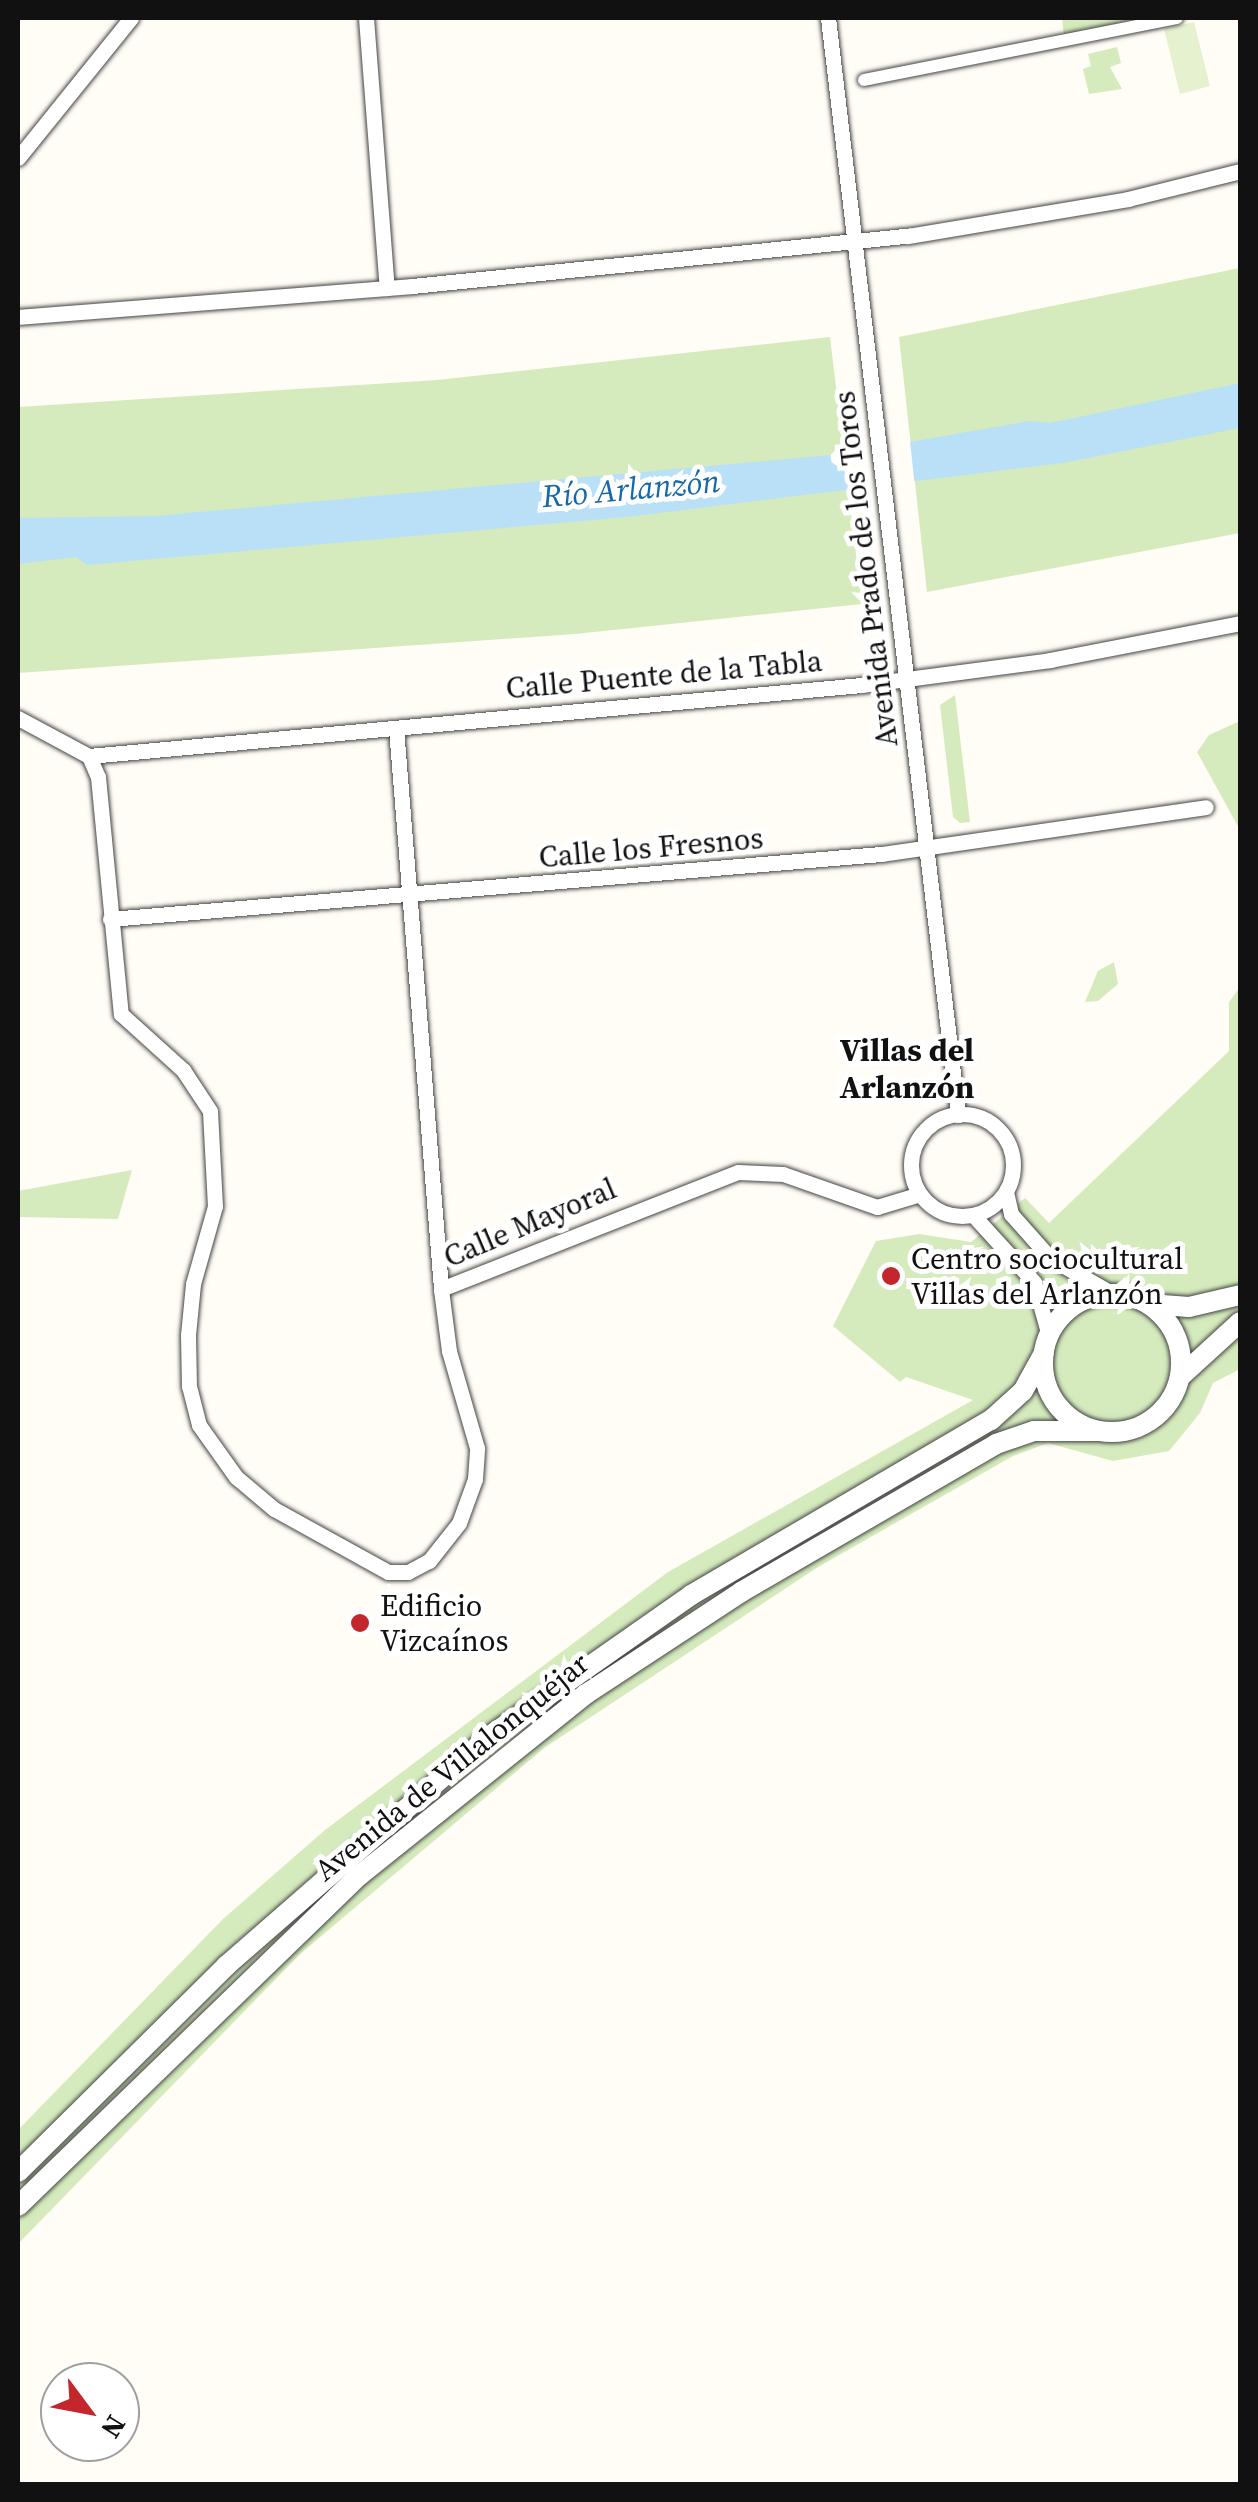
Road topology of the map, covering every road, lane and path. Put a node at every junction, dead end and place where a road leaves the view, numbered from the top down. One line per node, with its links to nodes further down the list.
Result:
1 (131, 18): 6 (street)
2 (366, 18): 9 (street)
3 (828, 18): 8 (street, Avenida Prado de los Toros)
4 (1176, 18): 5 (street)
5 (864, 80)
6 (18, 158)
7 (1240, 171): 8 (street)
8 (855, 242): 9 (street); 12 (street, Avenida Prado de los Toros)
9 (387, 288): 10 (street)
10 (18, 316)
11 (1240, 623): 12 (street, Calle Puente de la Tabla)
12 (907, 679): 14 (street, Calle Puente de la Tabla); 17 (street, Avenida Prado de los Toros)
13 (18, 718): 15 (street)
14 (396, 728): 15 (street, Calle Puente de la Tabla); 18 (street)
15 (89, 756): 19 (street, Calle Mayoral)
16 (1192, 789): 17 (street, Calle los Fresnos)
17 (927, 849): 18 (street, Calle los Fresnos); 20 (street, Avenida Prado de los Toros)
18 (410, 898): 19 (street, Calle los Fresnos); 24 (street)
19 (110, 919): 24 (street, Calle Mayoral)
20 (958, 1115): 21 (street); 22 (street)
21 (1006, 1192): 23 (street); 25 (street)
22 (920, 1194): 23 (street); 24 (street, Calle Mayoral)
23 (973, 1215): 29 (street)
24 (441, 1290)
25 (1113, 1294): 27 (street); 29 (street)
26 (1240, 1295): 27 (street)
27 (1149, 1304): 30 (street)
28 (1240, 1322): 30 (street)
29 (1046, 1344): 31 (street); 32 (street, Avenida de Villalonquéjar)
30 (1180, 1377): 31 (street)
31 (1098, 1431): 33 (street, Avenida de Villalonquéjar)
32 (18, 2172)
33 (18, 2206)

